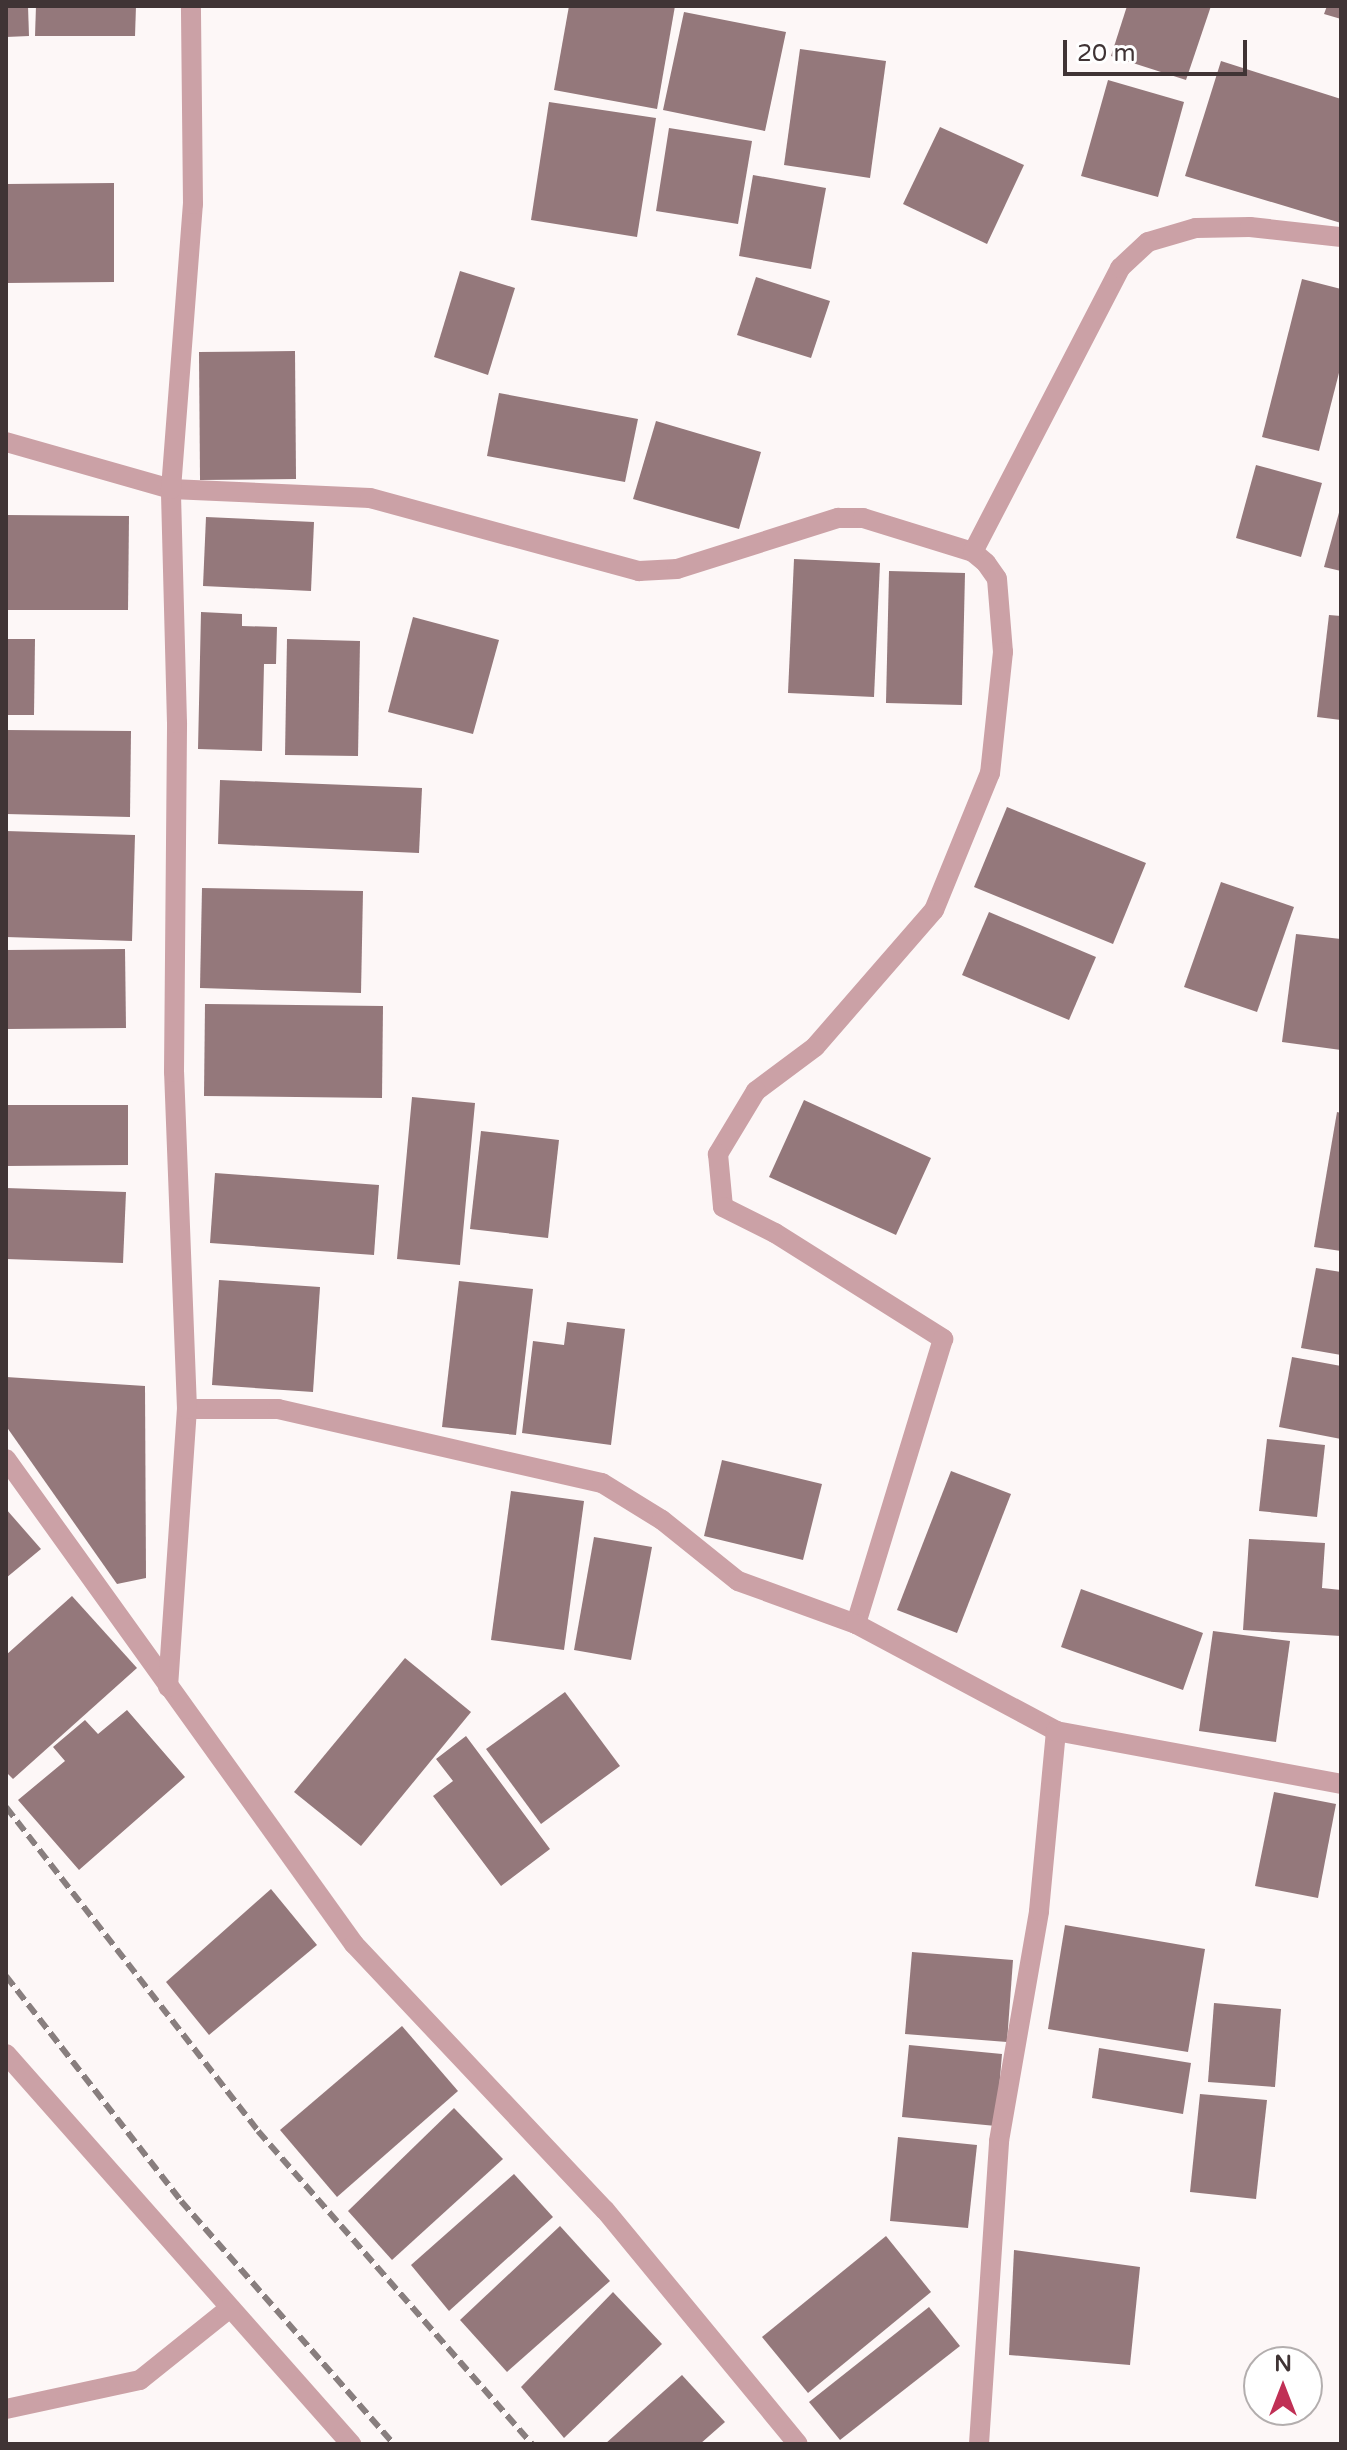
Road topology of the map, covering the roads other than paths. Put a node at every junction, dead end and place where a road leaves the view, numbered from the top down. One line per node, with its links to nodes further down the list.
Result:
1 (191, 6): 4 (street)
2 (1341, 237): 5 (street)
3 (6, 442): 4 (street)
4 (171, 489): 5 (street); 6 (street)
5 (973, 552): 8 (street)
6 (187, 1409): 8 (street); 9 (street)
7 (6, 1459): 9 (street)
8 (856, 1624): 10 (street)
9 (168, 1687): 16 (street)
10 (1056, 1731): 11 (street); 17 (street)
11 (1341, 1784)
12 (6, 2054): 13 (street)
13 (230, 2308): 14 (street); 15 (street)
14 (6, 2409)
15 (351, 2444)
16 (798, 2444)
17 (979, 2444)

